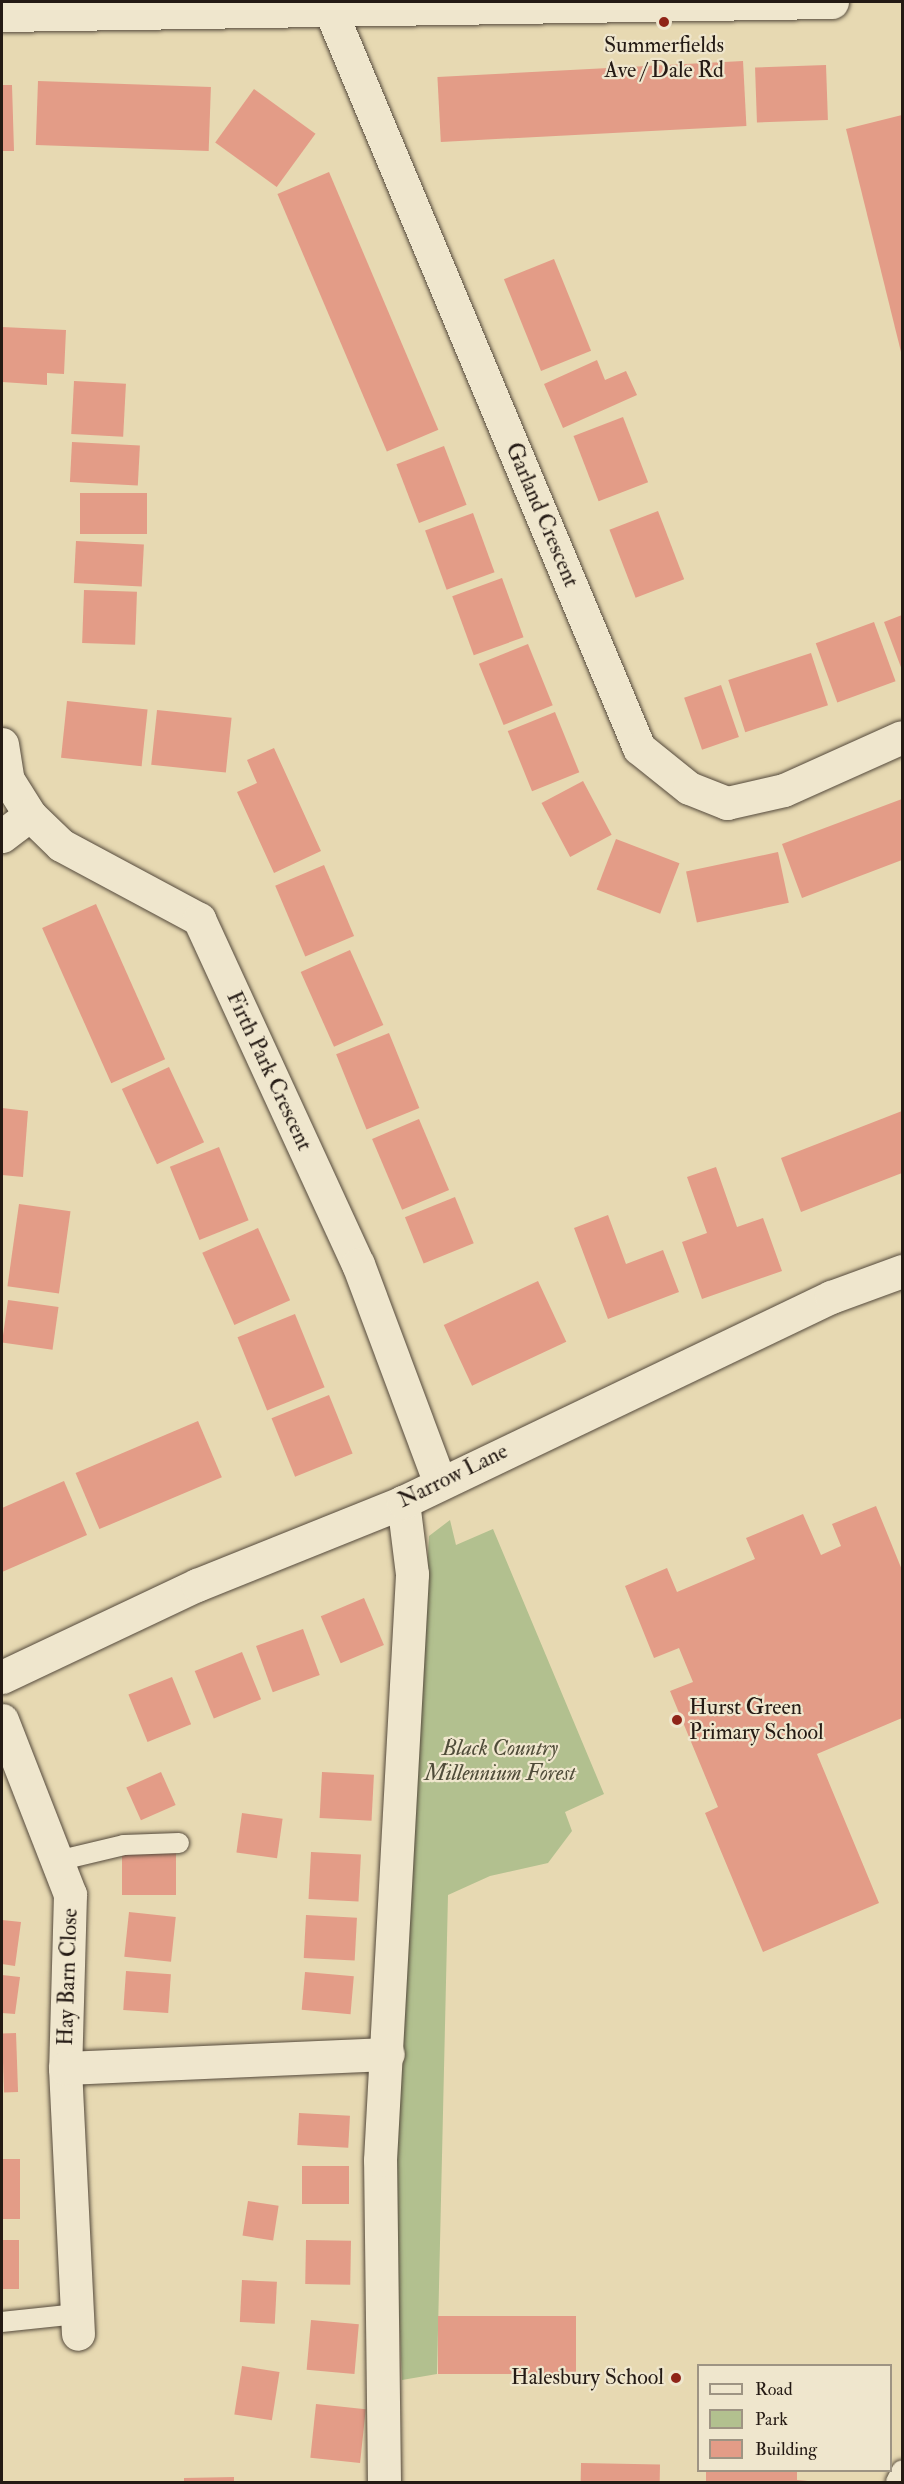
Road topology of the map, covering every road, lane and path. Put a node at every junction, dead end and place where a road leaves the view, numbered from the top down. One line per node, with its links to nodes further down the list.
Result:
1 (832, 2): 2 (street)
2 (331, 12): 3 (street); 4 (street, Garland Crescent)
3 (2, 15)
4 (903, 737)
5 (2, 744): 6 (street, Firth Park Crescent)
6 (30, 815): 7 (street); 9 (street, Firth Park Crescent)
7 (2, 836)
8 (903, 1271): 9 (street, Narrow Lane)
9 (440, 1483): 10 (street, Narrow Lane)
10 (402, 1502): 11 (street, Narrow Lane); 15 (street)
11 (2, 1677)
12 (2, 1720): 14 (street, Hay Barn Close)
13 (179, 1843): 14 (lane)
14 (57, 1861): 16 (street, Hay Barn Close)
15 (388, 2054): 16 (street, Hay Barn Close); 20 (street)
16 (65, 2068): 18 (street, Hay Barn Close)
17 (2, 2322): 18 (lane)
18 (78, 2324)
19 (903, 2470): 21 (lane)
20 (384, 2482)
21 (896, 2482)

